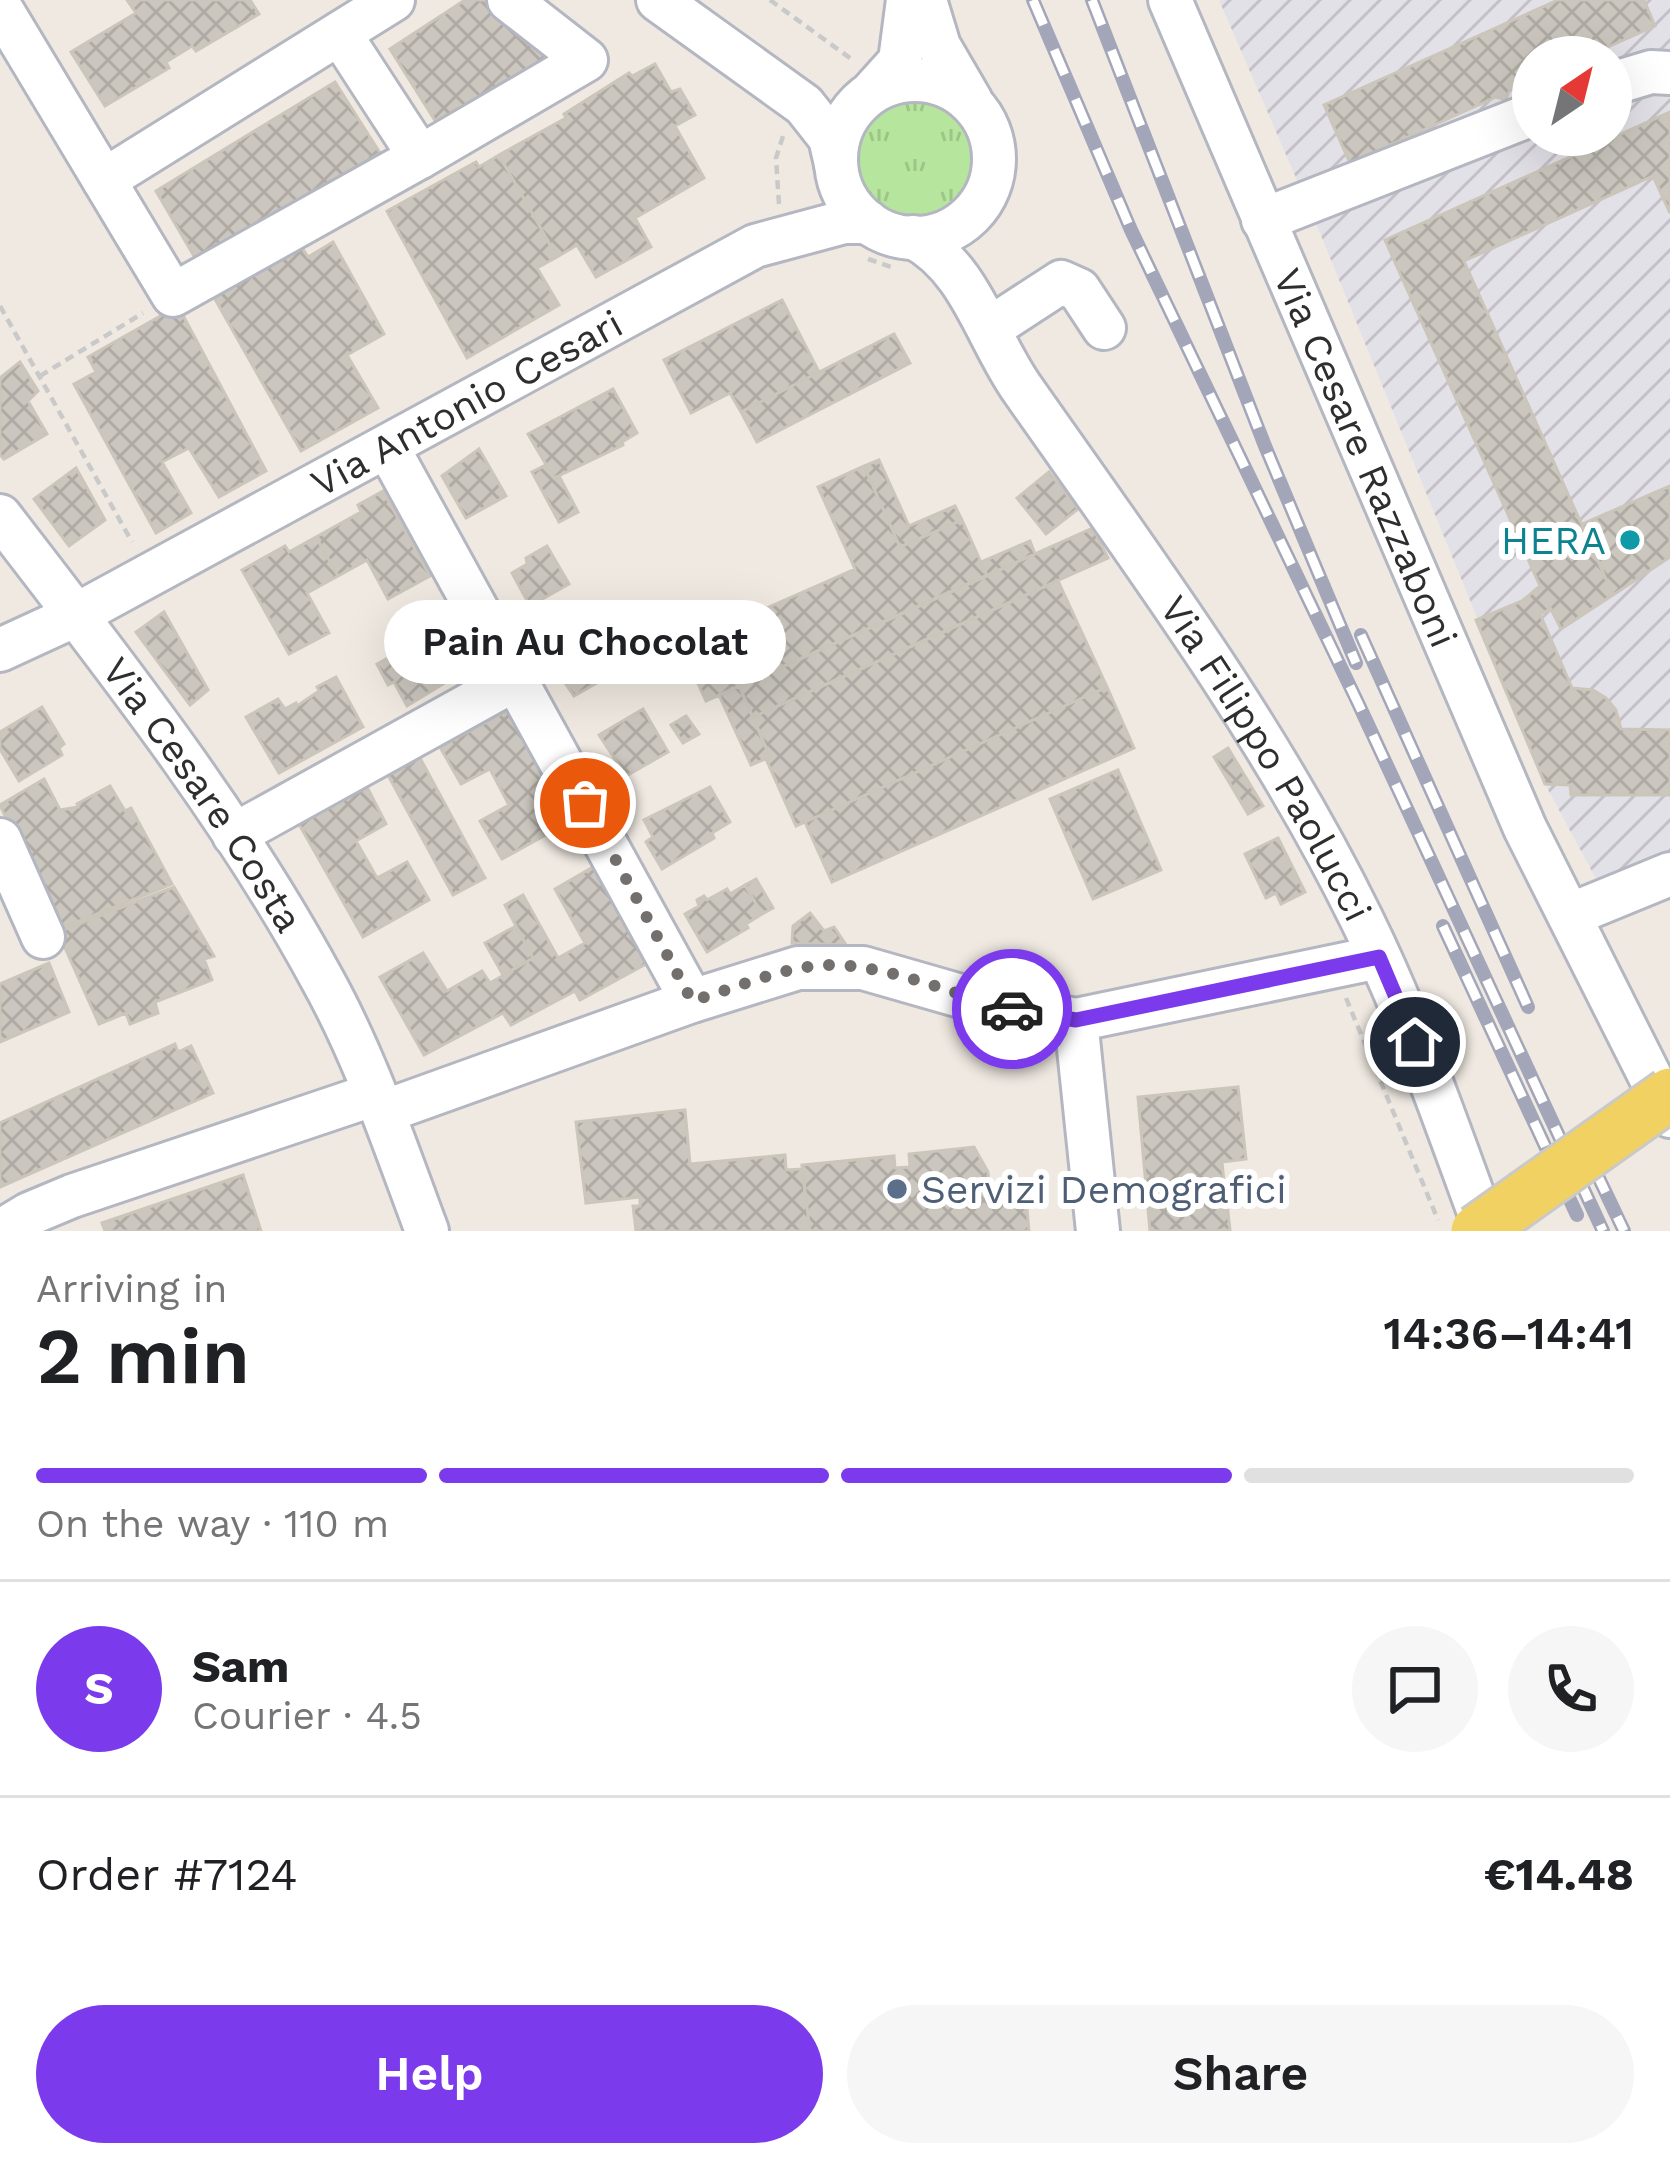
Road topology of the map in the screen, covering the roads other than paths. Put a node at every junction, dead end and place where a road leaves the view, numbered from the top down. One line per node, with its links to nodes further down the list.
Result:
1 (393, 0): 8 (street)
2 (509, 0): 12 (street)
3 (908, 0): 9 (street)
4 (926, 0): 10 (street)
5 (1170, 0): 16 (street, Via Cesare Razzaboni)
6 (0, 7): 14 (street)
7 (669, 8): 9 (street); 13 (street)
8 (340, 34): 12 (street); 14 (street)
9 (863, 86): 10 (street); 13 (street)
10 (979, 112): 15 (street)
11 (1512, 122): 16 (street)
12 (420, 157): 14 (street)
13 (836, 165): 17 (street)
14 (104, 180)
15 (986, 194): 18 (street); 19 (street, Via Filippo Paolucci)
16 (1263, 220): 30 (street, Via Cesare Razzaboni)
17 (864, 239): 18 (street); 22 (street, Via Antonio Cesari)
18 (904, 253): 21 (street, Via Filippo Paolucci)
19 (998, 323): 20 (street); 21 (street, Via Filippo Paolucci)
20 (1104, 328)
21 (1018, 383): 32 (street, Via Filippo Paolucci)
22 (388, 448): 24 (street, Via Antonio Cesari); 26 (street)
23 (0, 516): 24 (street, Via Cesare Costa)
24 (76, 615): 25 (street, Via Antonio Cesari); 27 (street, Via Cesare Costa)
25 (0, 650)
26 (516, 679): 27 (street); 33 (street)
27 (234, 835): 36 (street, Via Cesare Costa)
28 (0, 840): 31 (street)
29 (1670, 874): 30 (street)
30 (1570, 915): 37 (street, Via Cesare Razzaboni)
31 (43, 937)
32 (1379, 957): 34 (street); 43 (street, Via Filippo Paolucci)
33 (692, 1001): 34 (street); 36 (street)
34 (1076, 1020): 41 (street)
35 (1670, 1094): 42 (main road, bridge)
36 (379, 1103): 39 (street); 40 (street, Via Cesare Costa)
37 (1670, 1116)
38 (1670, 1129): 44 (main road)
39 (1, 1231)
40 (427, 1231)
41 (1098, 1231)
42 (1477, 1231)
43 (1486, 1231)
44 (1527, 1231)

